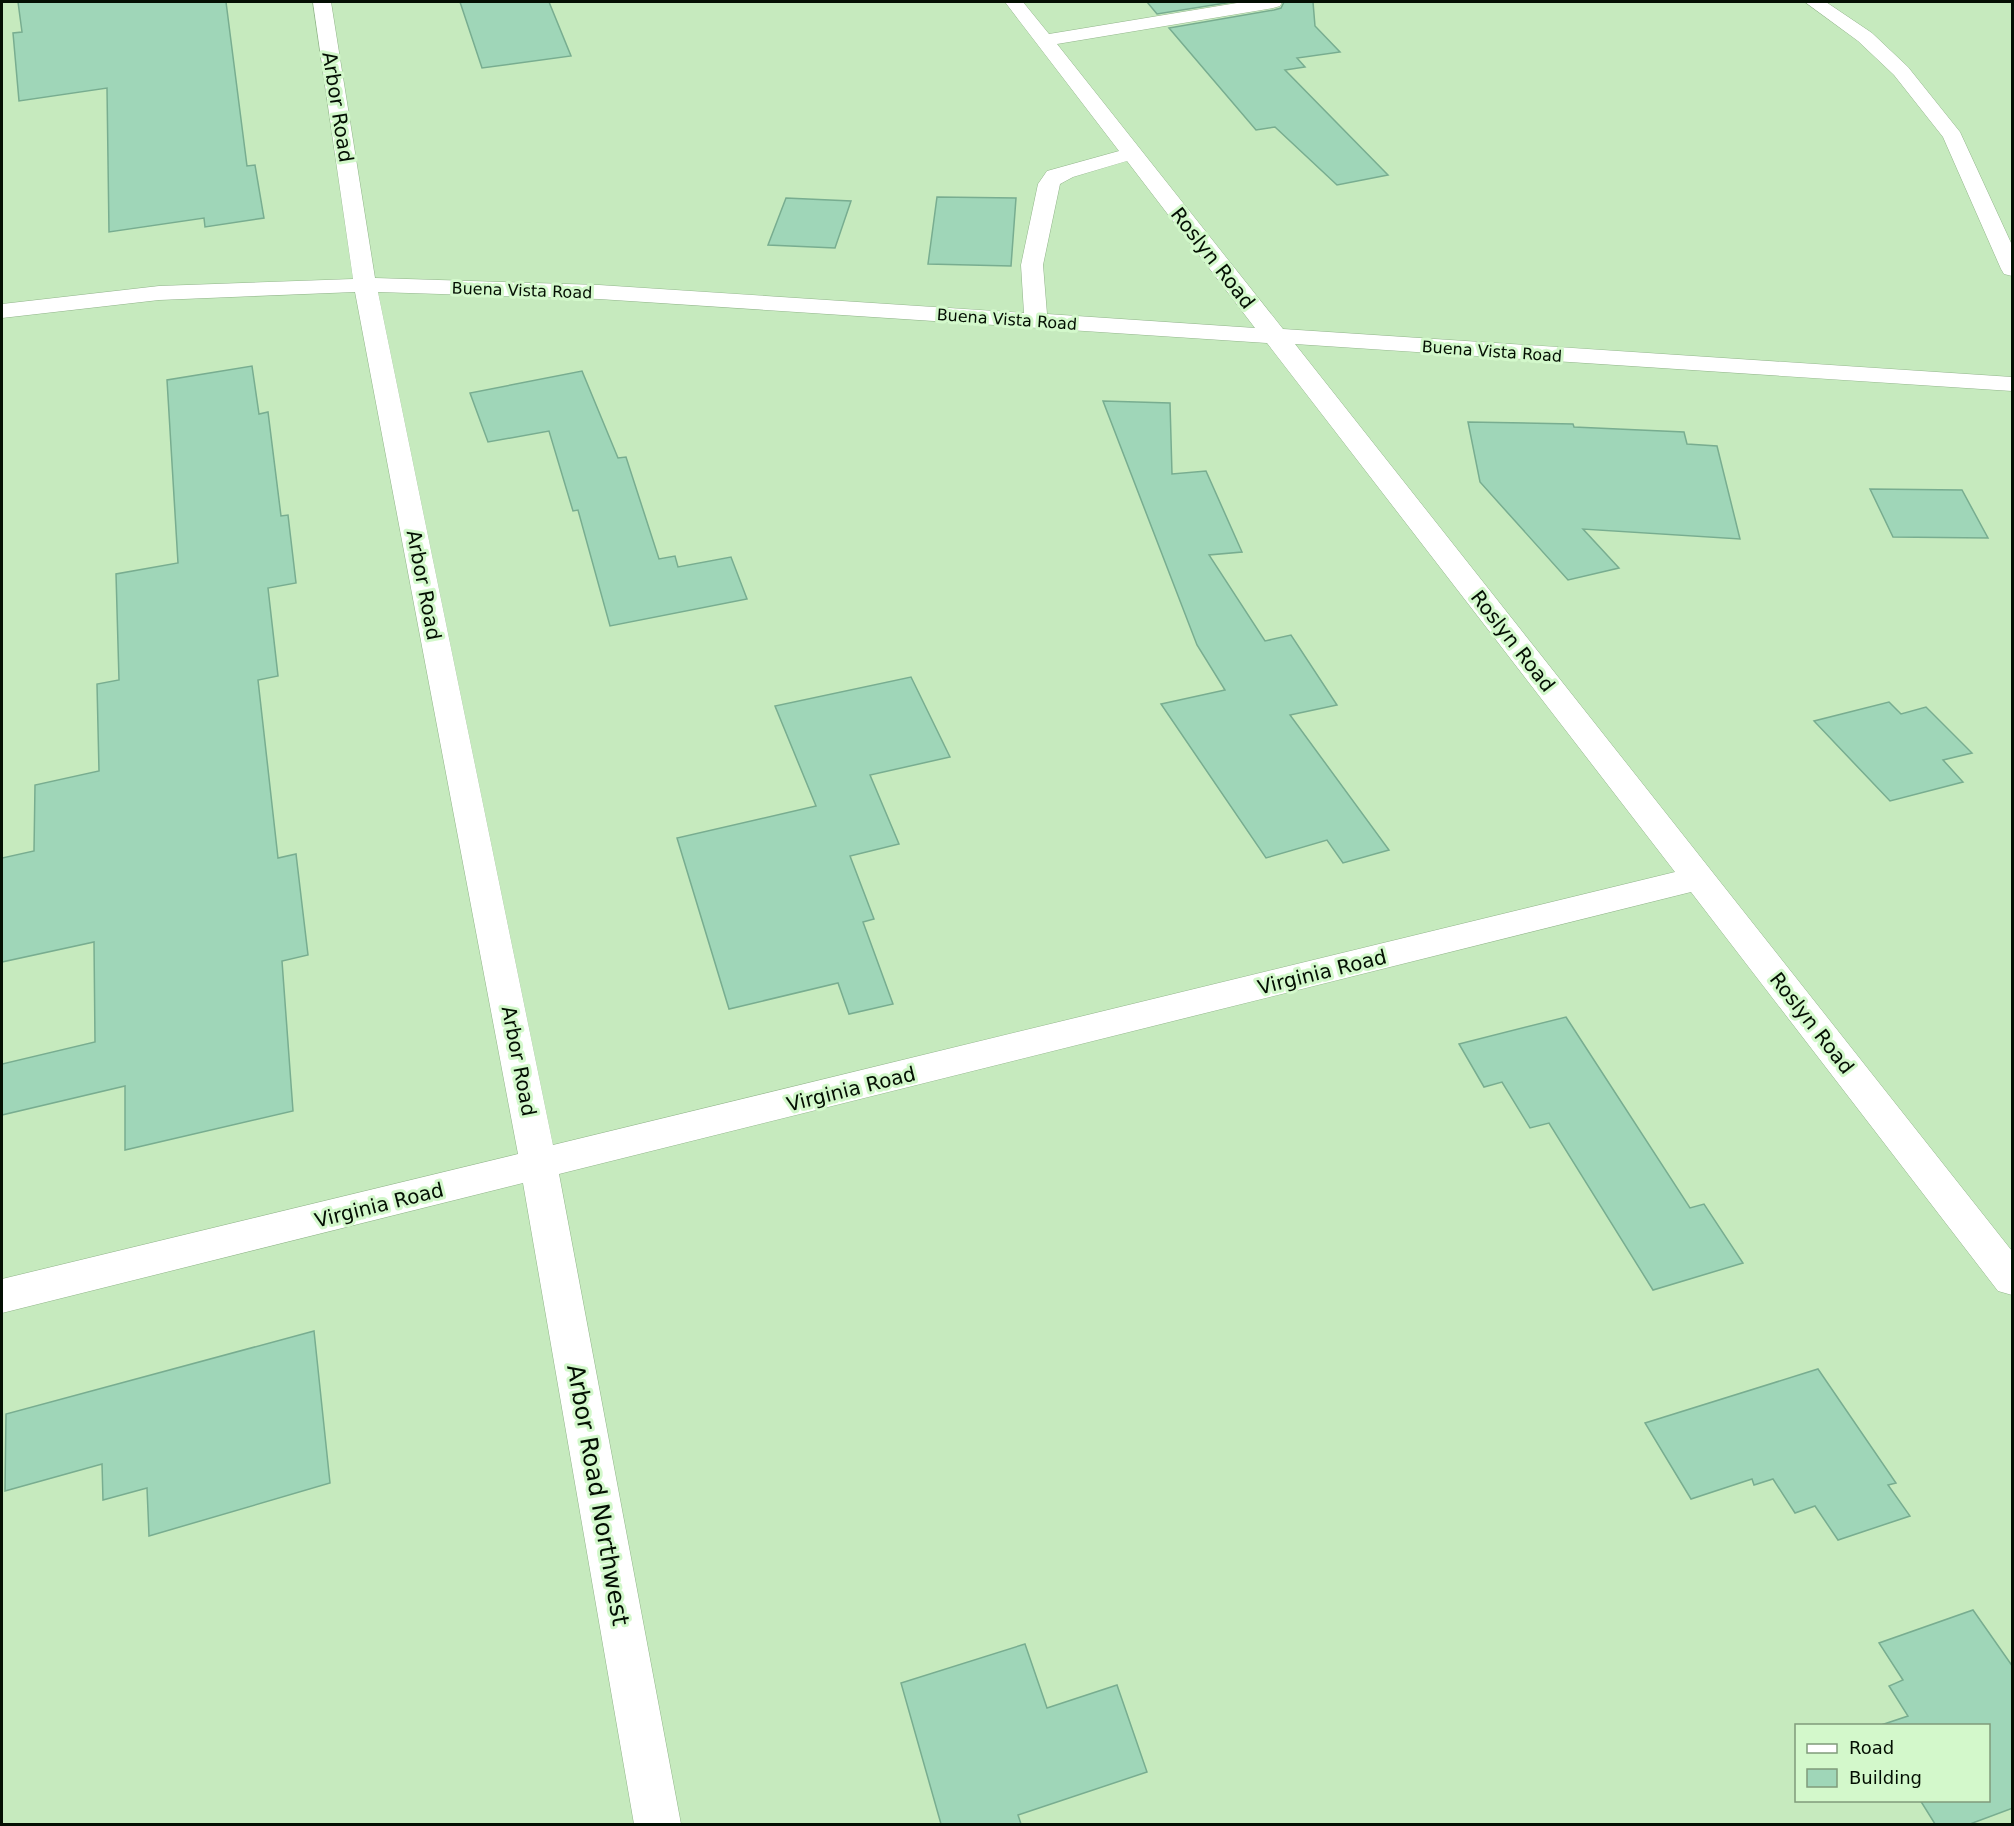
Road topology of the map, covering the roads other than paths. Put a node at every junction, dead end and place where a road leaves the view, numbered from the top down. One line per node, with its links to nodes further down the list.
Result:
1 (322, 2): 8 (street, Arbor Road)
2 (1014, 2): 5 (street, Roslyn Road)
3 (1273, 2): 5 (street)
4 (1814, 2): 7 (street)
5 (1043, 41): 6 (street, Roslyn Road)
6 (1131, 154): 10 (street); 11 (street, Roslyn Road)
7 (2013, 269)
8 (365, 285): 9 (street, Buena Vista Road); 10 (street, Buena Vista Road); 14 (street, Arbor Road)
9 (2, 311)
10 (1036, 321): 11 (street, Buena Vista Road)
11 (1275, 337): 12 (street, Buena Vista Road); 13 (street, Roslyn Road)
12 (2013, 384)
13 (1699, 878): 14 (street, Virginia Road); 15 (street, Roslyn Road)
14 (539, 1166): 16 (street, Virginia Road); 17 (street, Arbor Road Northwest)
15 (2013, 1279)
16 (2, 1296)
17 (657, 1824)

